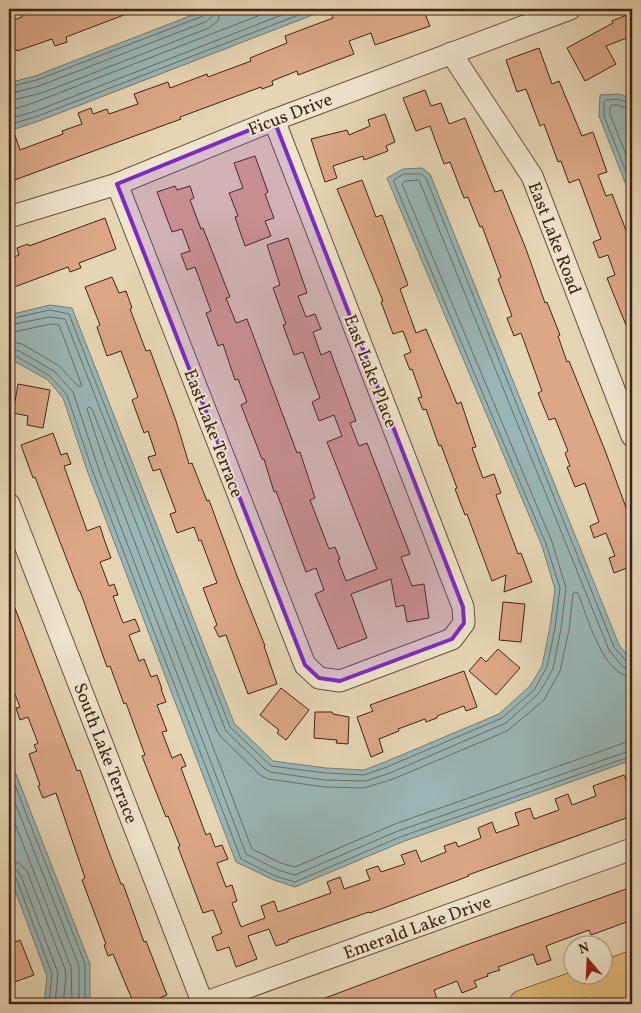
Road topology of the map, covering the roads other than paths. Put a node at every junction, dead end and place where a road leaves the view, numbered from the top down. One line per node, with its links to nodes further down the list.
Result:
1 (570, 9): 2 (street, Ficus Drive)
2 (451, 54): 3 (street, Ficus Drive); 6 (street, East Lake Road)
3 (274, 120): 4 (street, Ficus Drive); 8 (street, East Lake Place)
4 (116, 184): 5 (street, Ficus Drive); 8 (street, East Lake Terrace)
5 (9, 217)
6 (632, 436)
7 (9, 504): 14 (street, South Lake Terrace)
8 (319, 678)
9 (632, 849): 14 (street, Emerald Lake Drive)
10 (632, 965): 11 (main road)
11 (614, 971)
12 (573, 986): 15 (main road)
13 (632, 991): 16 (main road)
14 (202, 1004)
15 (523, 1004)
16 (597, 1004)

